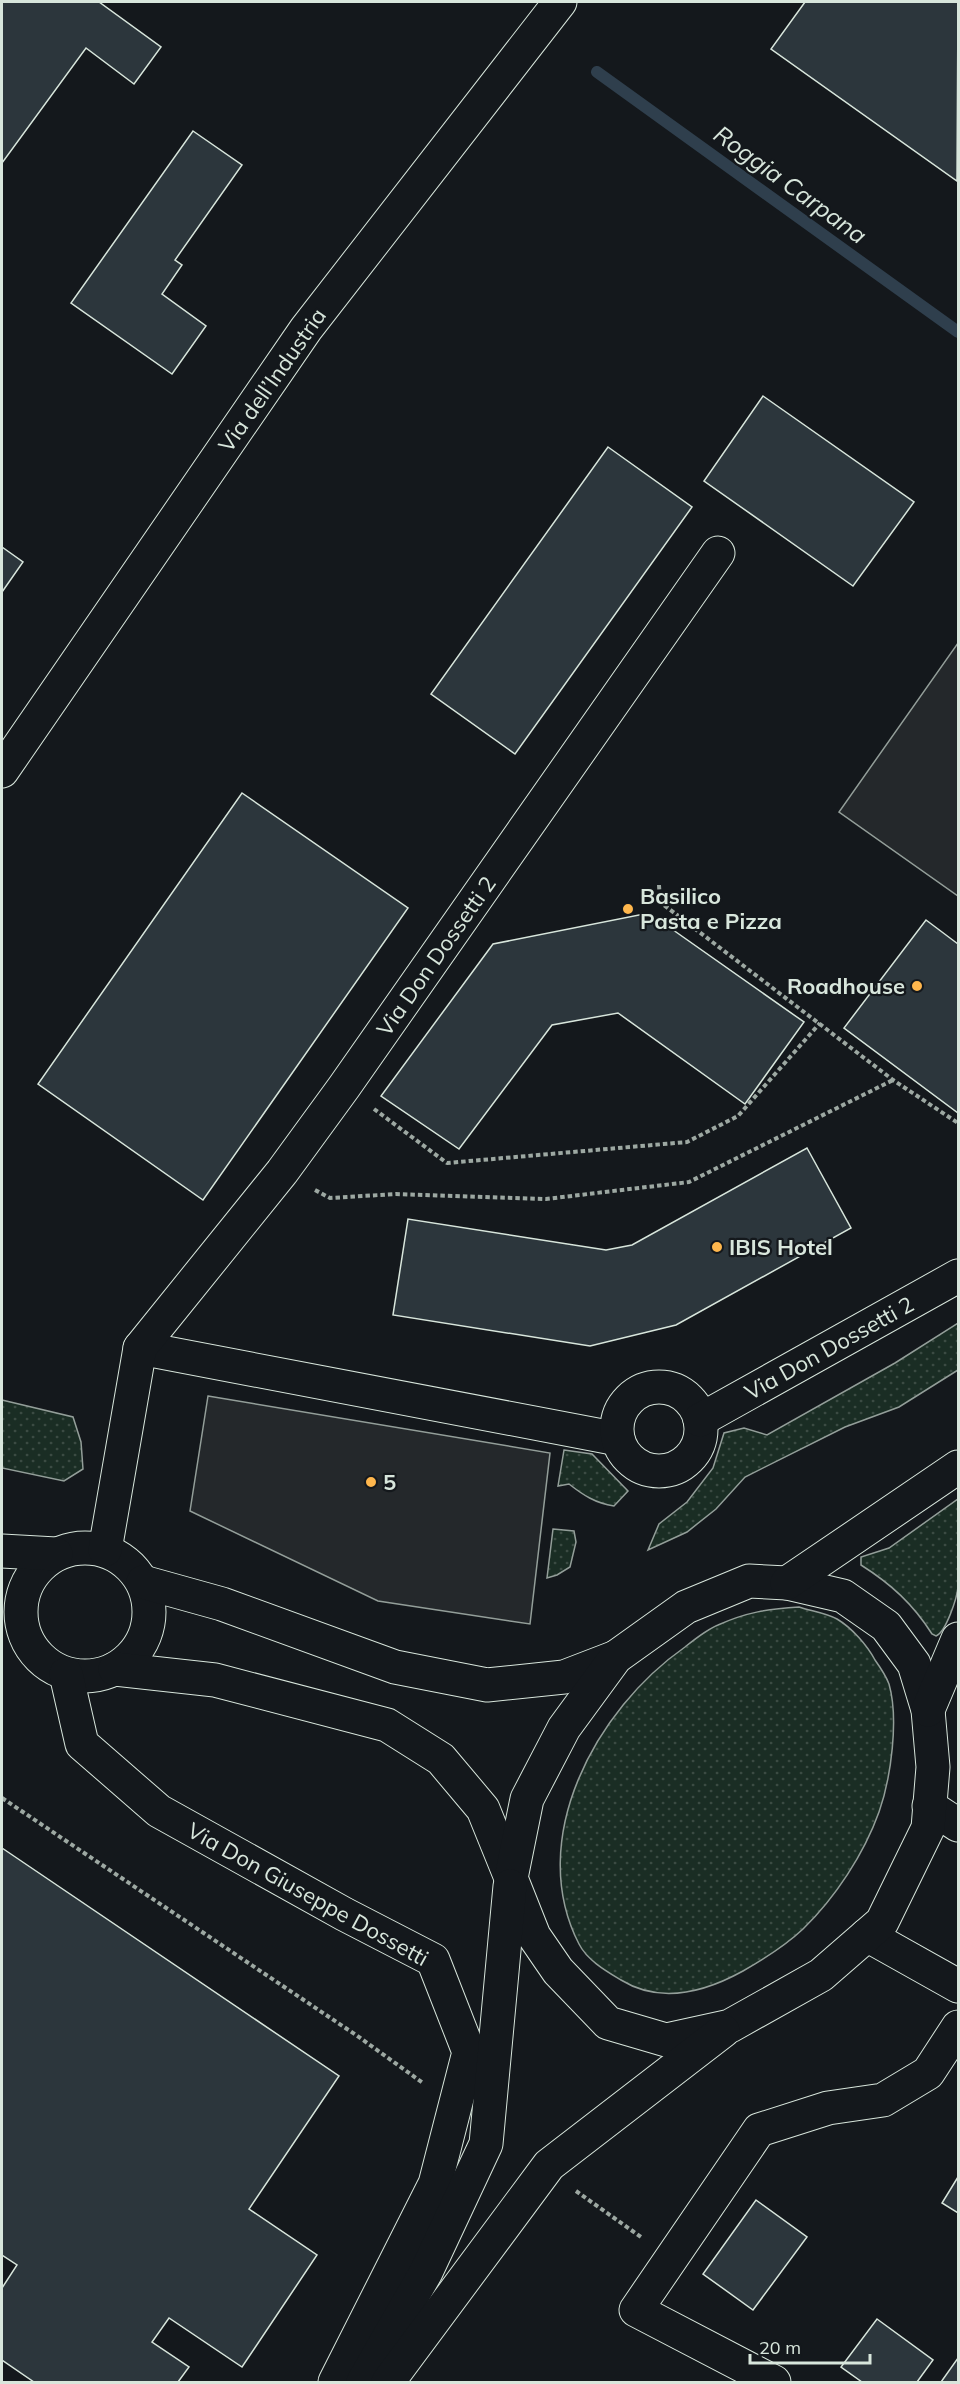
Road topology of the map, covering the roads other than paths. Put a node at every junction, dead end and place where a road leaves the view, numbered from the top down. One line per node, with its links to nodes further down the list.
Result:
1 (560, 2): 3 (street, Via dell’Industria)
2 (718, 554): 5 (street, Via Don Dossetti 2)
3 (2, 771)
4 (958, 1276): 6 (street, Via Don Dossetti 2)
5 (140, 1348): 7 (street); 9 (street, Via Don Dossetti 2)
6 (700, 1420): 7 (street); 7 (street)
7 (618, 1439)
8 (958, 1467): 13 (street)
9 (105, 1550): 11 (street, Via Don Giuseppe Dossetti); 12 (street, Via Don Giuseppe Dossetti)
10 (2, 1551): 11 (street, Via Don Giuseppe Dossetti)
11 (56, 1554): 17 (street, Via Don Giuseppe Dossetti)
12 (143, 1582): 16 (street); 18 (street, Via Don Giuseppe Dossetti)
13 (787, 1583): 16 (street); 19 (street)
14 (958, 1639): 19 (street)
15 (2, 1648): 17 (street, Via Don Giuseppe Dossetti)
16 (616, 1657): 22 (street)
17 (55, 1668): 18 (street, Via Don Giuseppe Dossetti); 28 (street, Via Don Giuseppe Dossetti)
18 (115, 1669): 22 (street, Via Don Giuseppe Dossetti)
19 (928, 1710): 20 (street)
20 (930, 1806): 21 (street); 23 (street)
21 (958, 1826)
22 (511, 1878): 25 (street, Via Don Giuseppe Dossetti); 29 (street)
23 (867, 1935): 24 (street); 25 (street)
24 (958, 1986)
25 (730, 2026): 30 (street)
26 (953, 2046): 27 (street)
27 (762, 2380)
28 (335, 2382)
29 (363, 2382)
30 (388, 2382)

